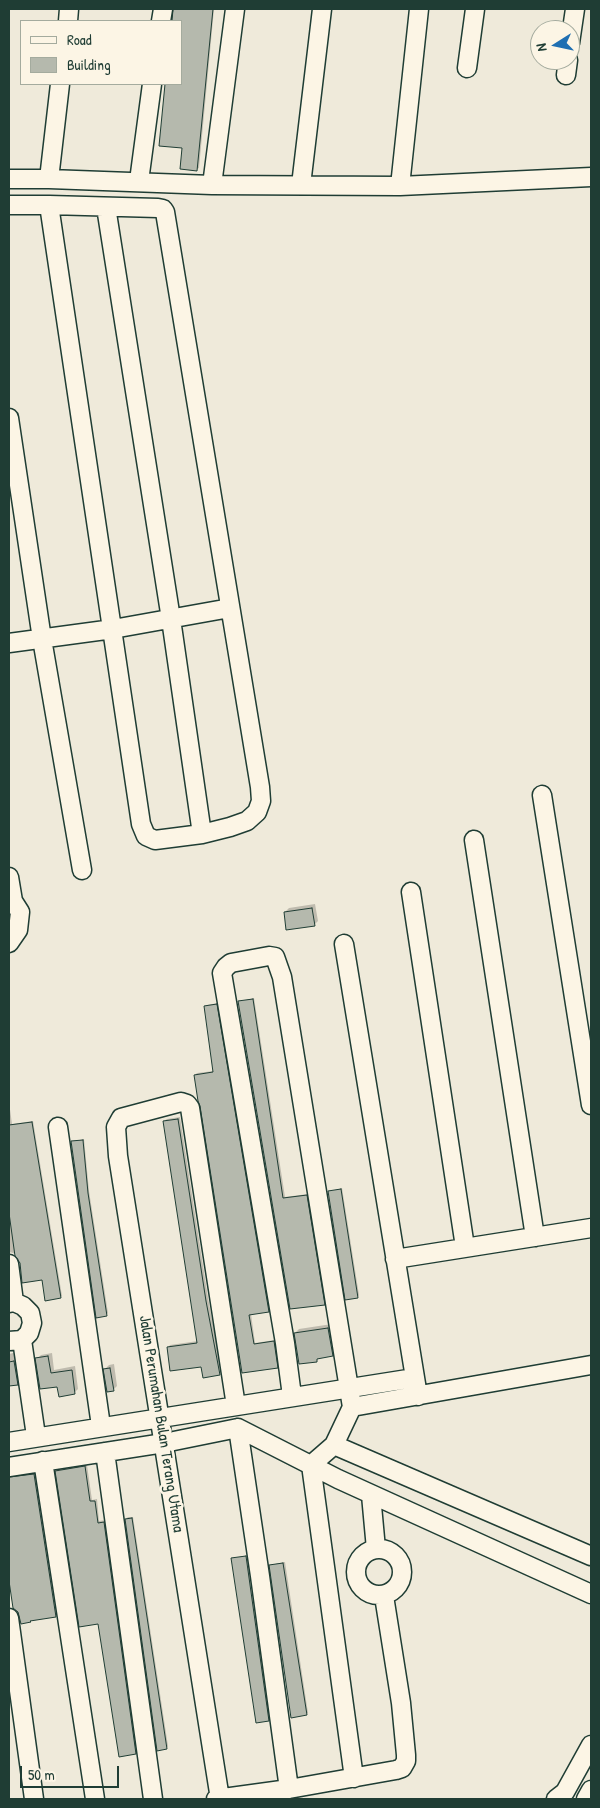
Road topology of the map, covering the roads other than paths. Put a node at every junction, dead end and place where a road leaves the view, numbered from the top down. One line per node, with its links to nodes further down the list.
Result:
1 (235, 9): 12 (street)
2 (322, 9): 13 (street)
3 (419, 9): 14 (street)
4 (475, 9): 5 (street)
5 (467, 68)
6 (60, 85): 9 (street)
7 (152, 85): 11 (street)
8 (591, 177): 14 (street)
9 (49, 178): 10 (street); 11 (street)
10 (9, 179)
11 (139, 181): 12 (street)
12 (212, 185): 13 (street)
13 (301, 185): 14 (street)
14 (400, 186)
15 (9, 205): 16 (street)
16 (49, 205): 17 (street); 21 (street)
17 (106, 207): 19 (street); 20 (street)
18 (9, 418): 22 (street)
19 (230, 608): 20 (street); 25 (street)
20 (171, 619): 21 (street); 25 (street)
21 (113, 629): 22 (street); 25 (street)
22 (42, 640): 23 (street); 27 (street)
23 (9, 644)
24 (542, 795): 32 (street)
25 (202, 834)
26 (474, 840): 35 (street)
27 (82, 870)
28 (9, 877): 30 (street)
29 (411, 892): 36 (street)
30 (9, 943)
31 (344, 944): 37 (street)
32 (591, 1105)
33 (58, 1127): 49 (street)
34 (591, 1228): 35 (street)
35 (535, 1237): 36 (street)
36 (465, 1247): 37 (street)
37 (396, 1259): 42 (street)
38 (9, 1264): 39 (street)
39 (11, 1303): 40 (street)
40 (15, 1340): 51 (street)
41 (591, 1365): 45 (street)
42 (414, 1378): 43 (street); 45 (street)
43 (348, 1387): 44 (street); 44 (street); 47 (street)
44 (292, 1396): 46 (street)
45 (418, 1396): 47 (street)
46 (236, 1406): 48 (street); 48 (street, Jalan Perumahan Bulan Terang Utama)
47 (352, 1407): 54 (street)
48 (160, 1417): 49 (street); 53 (street, Jalan Perumahan Bulan Terang Utama)
49 (100, 1426): 51 (street)
50 (238, 1428): 53 (street); 57 (street); 67 (street)
51 (36, 1436): 52 (street)
52 (9, 1442)
53 (164, 1443): 55 (street); 72 (street, Jalan Perumahan Bulan Terang Utama)
54 (334, 1445): 57 (street); 61 (street)
55 (105, 1452): 56 (street); 71 (street)
56 (43, 1462): 58 (street); 70 (street)
57 (311, 1465): 59 (street); 66 (street)
58 (9, 1467)
59 (371, 1495): 60 (street); 62 (street)
60 (376, 1549): 63 (street); 63 (street)
61 (591, 1556)
62 (591, 1594)
63 (384, 1596): 66 (street, Jalan Perumahan Bulan Terang Utama)
64 (9, 1618): 69 (street)
65 (591, 1746): 73 (street)
66 (354, 1778): 67 (street, Jalan Perumahan Bulan Terang Utama)
67 (289, 1789): 72 (street, Jalan Perumahan Bulan Terang Utama)
68 (591, 1790): 74 (street)
69 (34, 1799)
70 (95, 1799)
71 (153, 1799)
72 (218, 1799)
73 (556, 1799)
74 (586, 1799)

